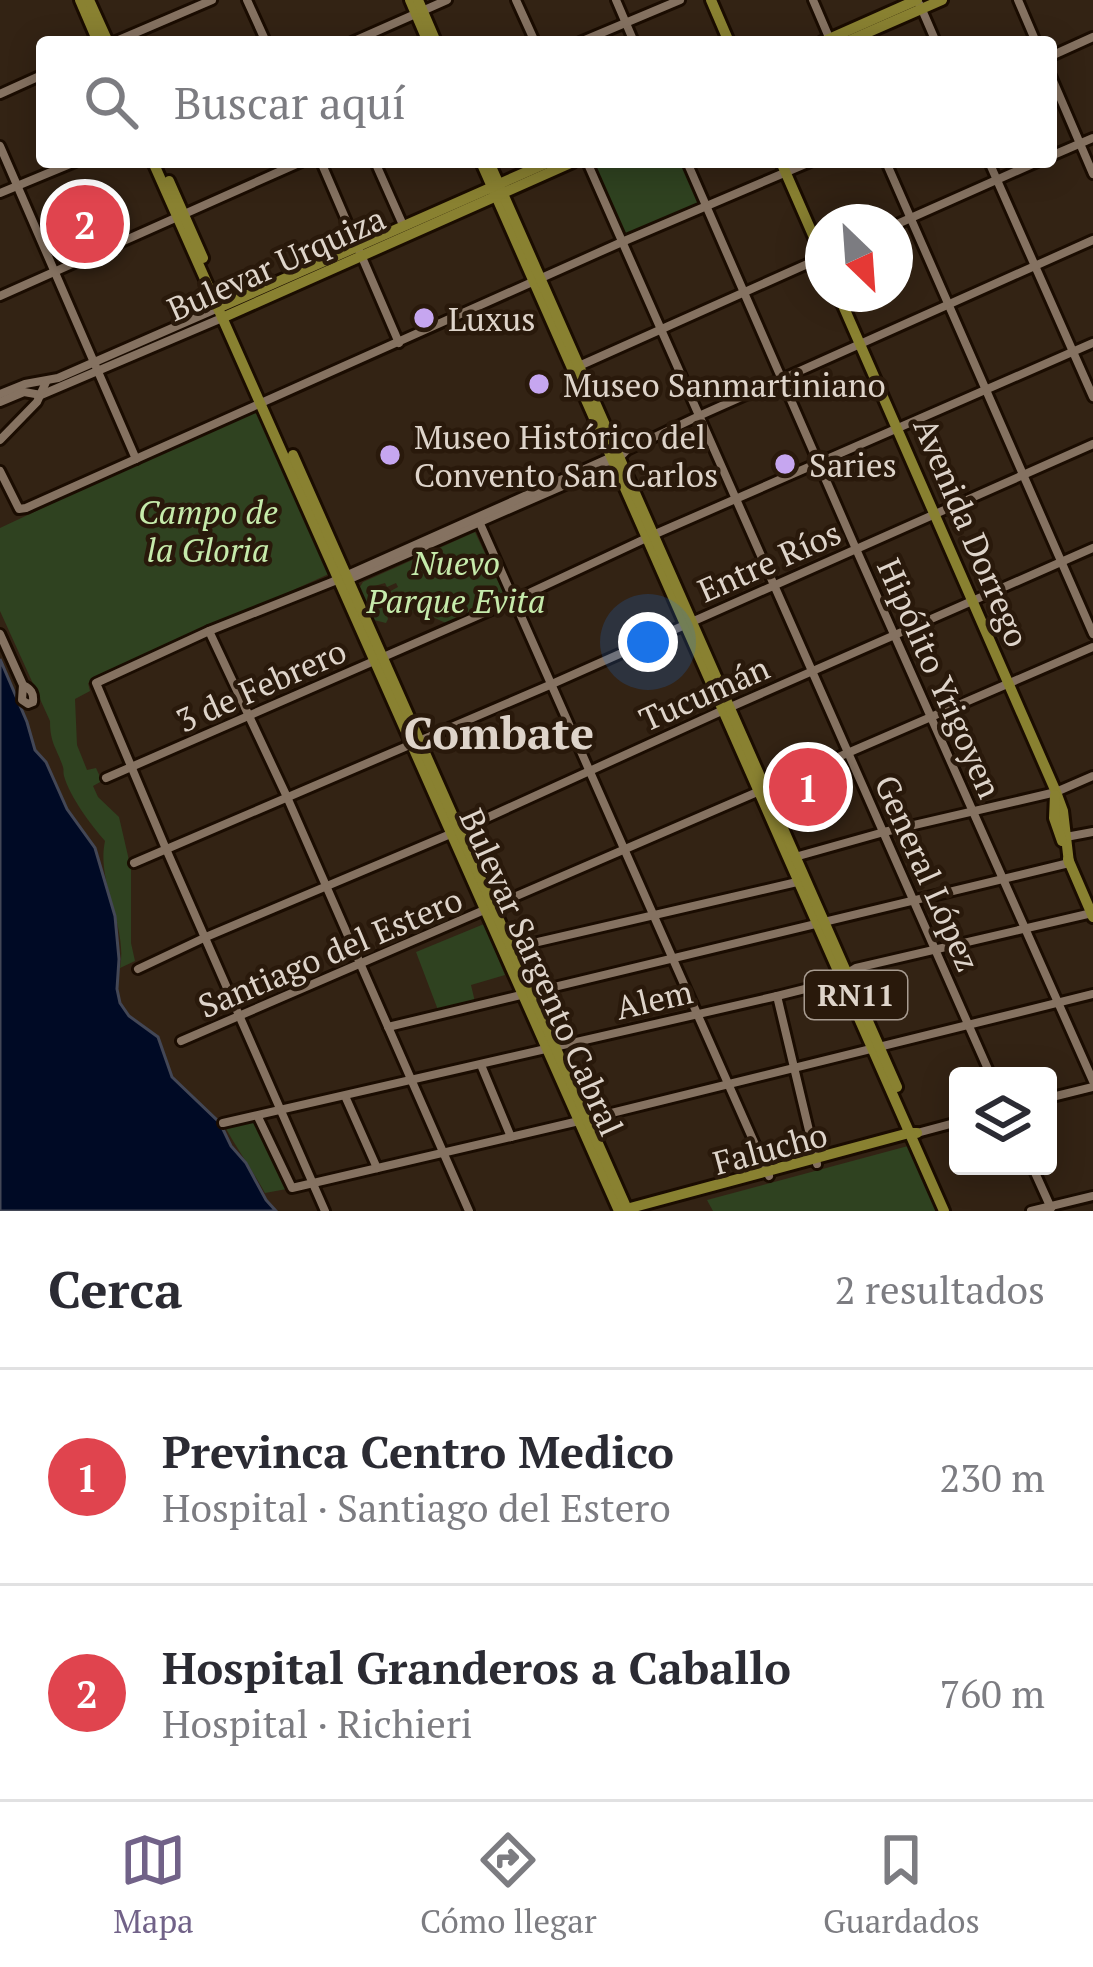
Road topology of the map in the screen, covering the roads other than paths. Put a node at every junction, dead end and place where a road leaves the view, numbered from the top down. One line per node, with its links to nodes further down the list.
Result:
1 (84, 0): 15 (main road); 16 (main road)
2 (212, 0): 17 (street)
3 (248, 0): 18 (street)
4 (447, 0): 13 (street)
5 (516, 0): 21 (street)
6 (616, 0): 14 (street)
7 (680, 0): 14 (street)
8 (711, 0): 24 (main road)
9 (813, 0): 25 (street)
10 (942, 0): 12 (main road)
11 (1018, 0): 29 (street)
12 (919, 3): 26 (main road); 27 (main road); 28 (street)
13 (416, 6): 19 (street); 20 (main road)
14 (626, 23): 22 (street); 23 (street)
15 (96, 36)
16 (107, 36)
17 (125, 36)
18 (263, 36)
19 (363, 36)
20 (429, 36)
21 (532, 36)
22 (595, 36)
23 (631, 36)
24 (726, 36)
25 (826, 36)
26 (840, 36)
27 (857, 36)
28 (933, 36)
29 (1033, 36)
30 (1093, 38): 31 (street)
31 (1057, 53)
32 (36, 78): 34 (street)
33 (1057, 90): 36 (street)
34 (0, 94)
35 (1093, 138): 36 (street)
36 (1080, 144): 38 (street); 54 (street)
37 (0, 146): 56 (street)
38 (1057, 154)
39 (60, 168): 56 (street)
40 (160, 168): 62 (main road, Bulevar Sargento Cabral)
41 (288, 168): 62 (street)
42 (323, 168): 68 (street)
43 (378, 168): 65 (street)
44 (488, 168): 57 (main road, RN11)
45 (538, 168): 57 (main road, Bulevar Urquiza)
46 (557, 168): 57 (main road, Bulevar Urquiza)
47 (590, 168): 67 (street, General López)
48 (690, 168): 60 (street, Hipólito Yrigoyen)
49 (782, 168): 60 (street)
50 (784, 168): 61 (main road)
51 (889, 168): 59 (street)
52 (992, 168): 55 (street)
53 (1023, 168): 55 (street)
54 (1093, 174)
55 (997, 179): 63 (street); 70 (street)
56 (18, 185): 58 (street); 71 (street)
57 (497, 190): 65 (main road, Bulevar Urquiza); 68 (main road, Bulevar Urquiza); 72 (main road, RN11)
58 (0, 194)
59 (905, 204)
60 (707, 207): 67 (street); 73 (street, Hipólito Yrigoyen)
61 (805, 215)
62 (180, 216): 71 (street); 76 (main road, Bulevar Sargento Cabral)
63 (913, 217)
64 (913, 223): 75 (street)
65 (403, 225): 68 (main road, Bulevar Urquiza)
66 (1093, 240): 70 (street)
67 (622, 242): 72 (street); 78 (street, General López)
68 (358, 251): 76 (main road, Bulevar Urquiza); 79 (street)
69 (805, 265): 73 (street)
70 (1035, 266): 75 (street); 82 (street)
71 (53, 271): 74 (street); 84 (street)
72 (536, 280): 79 (street); 83 (main road, RN11); 97 (main road, RN11)
73 (745, 292): 78 (street); 85 (street, Hipólito Yrigoyen)
74 (0, 296)
75 (948, 304): 81 (street); 87 (street)
76 (223, 311): 84 (street, Bulevar Urquiza); 91 (main road, Bulevar Sargento Cabral)
77 (846, 312): 81 (main road, Avenida Dorrego)
78 (661, 329): 83 (street); 92 (street, General López)
79 (399, 343): 91 (street)
80 (1093, 343): 82 (street, 3 de Febrero)
81 (860, 345): 85 (street); 93 (main road, Avenida Dorrego)
82 (1073, 352): 87 (street, 3 de Febrero); 89 (street)
83 (579, 366): 97 (main road, RN11)
84 (95, 367): 86 (street, Bulevar Urquiza); 88 (street, Bulevar Urquiza); 96 (street)
85 (782, 379): 92 (street); 98 (street, Hipólito Yrigoyen)
86 (46, 382): 88 (street); 90 (street, Bulevar Urquiza)
87 (985, 390): 93 (street, 3 de Febrero); 100 (street)
88 (41, 395): 90 (street, Bulevar Urquiza); 94 (street)
89 (1093, 397)
90 (0, 398)
91 (264, 401): 96 (street); 108 (main road, Bulevar Sargento Cabral)
92 (700, 415): 97 (street); 101 (street, General López)
93 (898, 428): 98 (street, 3 de Febrero); 102 (main road, Avenida Dorrego)
94 (0, 440)
95 (1093, 444): 100 (street, Entre Ríos)
96 (136, 459): 99 (street)
97 (615, 459): 103 (street); 104 (main road, RN11)
98 (818, 463): 101 (street, 3 de Febrero); 105 (street, Hipólito Yrigoyen)
99 (0, 471)
100 (1024, 475): 102 (street, Entre Ríos); 107 (street)
101 (738, 498): 104 (street, 3 de Febrero); 109 (street, General López)
102 (935, 514): 105 (street, Entre Ríos); 111 (main road, Avenida Dorrego)
103 (478, 520): 108 (street); 110 (street)
104 (649, 537): 110 (street, 3 de Febrero); 112 (main road, RN11)
105 (856, 548): 109 (street, Entre Ríos); 116 (street, Hipólito Yrigoyen)
106 (1093, 548): 107 (street, Tucumán)
107 (1061, 562): 111 (street, Tucumán); 115 (street)
108 (342, 579): 113 (street); 118 (main road, Bulevar Sargento Cabral)
109 (775, 584): 112 (street, Entre Ríos); 119 (street, General López)
110 (514, 600): 118 (street, 3 de Febrero); 120 (street)
111 (974, 601): 116 (street, Tucumán); 121 (main road, Avenida Dorrego)
112 (688, 624): 120 (street, Entre Ríos); 123 (main road, RN11)
113 (209, 631): 125 (street); 128 (street)
114 (0, 634): 122 (street)
115 (1093, 634)
116 (896, 635): 119 (street, Tucumán); 124 (street, Hipólito Yrigoyen)
117 (1093, 647): 121 (street, Santiago del Estero)
118 (380, 660): 125 (street, 3 de Febrero); 126 (main road, Bulevar Sargento Cabral)
119 (813, 670): 123 (street, Tucumán); 127 (street, General López)
120 (552, 684): 126 (street, Entre Ríos); 129 (street)
121 (1008, 684): 124 (street, Santiago del Estero); 133 (main road, Avenida Dorrego)
122 (22, 685)
123 (725, 709): 129 (street, Tucumán); 132 (main road, RN11)
124 (932, 716): 127 (street, Santiago del Estero); 135 (street, Hipólito Yrigoyen)
125 (250, 717): 128 (street, 3 de Febrero); 134 (street)
126 (415, 742): 134 (street, Entre Ríos); 137 (main road, Bulevar Sargento Cabral)
127 (849, 753): 132 (street, Santiago del Estero); 138 (street, General López)
128 (132, 769): 131 (street, 3 de Febrero); 141 (street)
129 (590, 771): 137 (street, Tucumán); 142 (street)
130 (1093, 776): 133 (street)
131 (106, 778)
132 (761, 790): 142 (street, Santiago del Estero); 143 (main road, RN11); 147 (main road, RN11)
133 (1056, 791): 135 (street); 136 (main road, Avenida Dorrego); 140 (main road, Avenida Dorrego)
134 (287, 797): 141 (street, Entre Ríos); 148 (street)
135 (972, 811): 138 (street); 146 (street, Hipólito Yrigoyen)
136 (1057, 827): 140 (street); 145 (main road, Avenida Dorrego)
137 (455, 832): 148 (street, Tucumán); 150 (main road, Bulevar Sargento Cabral)
138 (884, 832): 143 (street); 149 (street, General López)
139 (1093, 832): 140 (street)
140 (1066, 838): 145 (main road, Avenida Dorrego)
141 (166, 849): 144 (street, Entre Ríos); 155 (street)
142 (626, 850): 150 (street, Santiago del Estero); 152 (street)
143 (795, 857): 153 (main road, RN11)
144 (134, 863)
145 (1070, 863): 146 (street); 151 (main road, Avenida Dorrego)
146 (1004, 878): 149 (street); 154 (street, Hipólito Yrigoyen)
147 (797, 882): 152 (street); 153 (main road, RN11)
148 (327, 886): 155 (street, Tucumán); 159 (street)
149 (914, 901): 153 (street); 157 (street, General López)
150 (490, 909): 156 (main road, Bulevar Sargento Cabral); 159 (street, Santiago del Estero); 162 (main road, Bulevar Sargento Cabral)
151 (1092, 914): 154 (street, Alem)
152 (655, 916): 156 (street); 158 (street)
153 (820, 922): 158 (street); 161 (main road, RN11)
154 (1025, 928): 157 (street, Alem); 165 (street, Hipólito Yrigoyen)
155 (206, 937): 160 (street, Tucumán); 167 (street)
156 (512, 948): 162 (main road, Bulevar Sargento Cabral)
157 (935, 951): 161 (street, Alem); 168 (street, General López)
158 (673, 957): 162 (street); 166 (street)
159 (362, 965): 167 (street, Santiago del Estero); 169 (street)
160 (138, 969)
161 (843, 975): 164 (street, Alem); 171 (main road, RN11)
162 (527, 993): 169 (street); 172 (main road, Bulevar Sargento Cabral)
163 (1093, 994): 165 (street)
164 (777, 996): 166 (street, Alem); 174 (street)
165 (1058, 1002): 168 (street); 178 (street, Hipólito Yrigoyen)
166 (698, 1013): 172 (street, Alem); 177 (street)
167 (240, 1018): 170 (street, Santiago del Estero); 181 (street)
168 (968, 1025): 171 (street); 175 (street, General López)
169 (388, 1027): 176 (street)
170 (181, 1042)
171 (874, 1046): 174 (street); 186 (main road, RN11)
172 (551, 1048): 173 (street, Alem); 183 (main road, Bulevar Sargento Cabral)
173 (481, 1065): 176 (street, Alem); 187 (street)
174 (794, 1067): 177 (street); 189 (street)
175 (988, 1067)
176 (411, 1081): 180 (street, Alem); 188 (street)
177 (728, 1082): 183 (street); 191 (street)
178 (1093, 1084): 179 (street)
179 (1057, 1095)
180 (345, 1096): 181 (street, Alem); 190 (street)
181 (281, 1111): 182 (street, Alem); 193 (street)
182 (258, 1117): 184 (street, Alem); 193 (street)
183 (583, 1120): 187 (street); 195 (main road, Bulevar Sargento Cabral)
184 (224, 1124)
185 (949, 1125): 186 (street, Falucho)
186 (913, 1135): 189 (main road, Falucho); 199 (main road, RN11)
187 (511, 1137): 188 (street)
188 (443, 1153): 190 (street); 198 (street)
189 (816, 1161): 191 (main road, Falucho)
190 (376, 1168): 193 (street)
191 (767, 1174): 195 (main road, Falucho)
192 (1036, 1175): 196 (street)
193 (313, 1183): 197 (street)
194 (1093, 1196): 196 (street)
195 (627, 1209)
196 (1052, 1209): 200 (street)
197 (325, 1211)
198 (469, 1211)
199 (947, 1211)
200 (1031, 1211)

